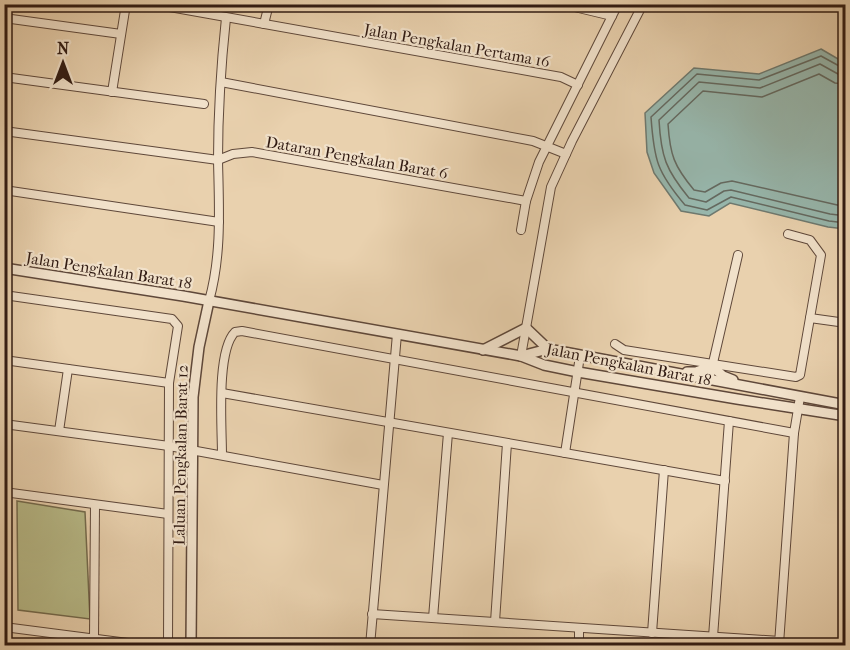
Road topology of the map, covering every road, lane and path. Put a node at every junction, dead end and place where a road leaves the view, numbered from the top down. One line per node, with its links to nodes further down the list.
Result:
1 (126, 4): 12 (street)
2 (153, 4): 7 (street, Jalan Pengkalan Pertama 16)
3 (269, 4): 11 (street)
4 (562, 4): 8 (street)
5 (618, 4): 8 (street)
6 (643, 4): 20 (street)
7 (188, 7): 10 (street, Jalan Pengkalan Pertama 16)
8 (612, 16): 15 (street)
9 (4, 18): 12 (street)
10 (226, 18): 11 (street, Jalan Pengkalan Pertama 16); 14 (street, Laluan Pengkalan Barat 12)
11 (264, 24): 15 (street, Jalan Pengkalan Pertama 16)
12 (121, 34): 16 (street)
13 (4, 77): 16 (street)
14 (221, 82): 19 (street); 21 (street, Laluan Pengkalan Barat 12)
15 (578, 85): 19 (street)
16 (112, 92): 17 (street)
17 (204, 104)
18 (4, 131): 21 (street, Dataran Pengkalan Barat 6)
19 (548, 147): 20 (street); 23 (street)
20 (566, 154): 33 (street)
21 (218, 160): 23 (street, Dataran Pengkalan Barat 6); 24 (street, Laluan Pengkalan Barat 12)
22 (4, 190): 24 (street)
23 (526, 201): 25 (street)
24 (219, 222): 30 (street, Laluan Pengkalan Barat 12)
25 (521, 230)
26 (788, 234): 31 (street)
27 (738, 255): 42 (street)
28 (4, 268): 30 (street, Jalan Pengkalan Barat 18)
29 (4, 295): 47 (street)
30 (209, 301): 34 (street, Jalan Pengkalan Barat 18); 65 (street, Laluan Pengkalan Barat 12)
31 (810, 318): 32 (street); 42 (street)
32 (846, 323)
33 (526, 328): 36 (street); 37 (street); 38 (street)
34 (396, 334): 37 (street, Jalan Pengkalan Barat 18); 41 (street)
35 (615, 344): 42 (street)
36 (548, 349): 38 (street, Jalan Pengkalan Barat 18); 39 (street, Jalan Pengkalan Barat 18)
37 (483, 350): 38 (street, Jalan Pengkalan Barat 18)
38 (521, 356): 44 (street, Jalan Pengkalan Barat 18)
39 (580, 356): 44 (street); 45 (street, Jalan Pengkalan Barat 18)
40 (4, 360): 43 (street)
41 (394, 360): 50 (street); 51 (street); 58 (street)
42 (713, 365): 45 (street); 46 (street); 49 (street)
43 (68, 369): 47 (street); 60 (street)
44 (578, 372): 48 (street, Jalan Pengkalan Barat 18); 51 (street)
45 (670, 373): 46 (street, Jalan Pengkalan Barat 18)
46 (709, 380): 48 (street); 49 (street, Jalan Pengkalan Barat 18); 53 (street)
47 (169, 383): 64 (street)
48 (676, 388): 53 (street, Jalan Pengkalan Barat 18)
49 (750, 388): 52 (street, Jalan Pengkalan Barat 18)
50 (222, 393): 58 (street); 67 (street)
51 (575, 393): 57 (street); 66 (street)
52 (800, 397): 54 (street, Jalan Pengkalan Barat 18); 55 (street)
53 (737, 399): 55 (street, Jalan Pengkalan Barat 18)
54 (846, 405)
55 (798, 409): 56 (street, Jalan Pengkalan Barat 18); 61 (street)
56 (846, 416)
57 (729, 420): 61 (street); 69 (street)
58 (389, 423): 62 (street); 70 (street)
59 (4, 424): 60 (street)
60 (59, 431): 64 (street)
61 (794, 432): 82 (street)
62 (448, 433): 63 (street); 75 (street)
63 (507, 443): 66 (street); 76 (street)
64 (169, 446): 65 (street); 73 (street)
65 (193, 450): 67 (street); 85 (street, Laluan Pengkalan Barat 12)
66 (565, 453): 68 (street)
67 (222, 455): 70 (street)
68 (664, 470): 69 (street); 79 (street)
69 (725, 481): 80 (street)
70 (383, 485): 74 (street)
71 (4, 492): 72 (street)
72 (95, 505): 73 (street); 81 (street)
73 (168, 514): 84 (street)
74 (372, 614): 75 (street); 86 (street)
75 (433, 618): 76 (street)
76 (495, 622): 78 (street)
77 (4, 627): 81 (street)
78 (579, 628): 79 (street); 87 (street)
79 (652, 633): 80 (street)
80 (713, 637): 82 (street)
81 (94, 638): 83 (street)
82 (779, 643)
83 (151, 645)
84 (168, 645)
85 (191, 645)
86 (370, 645)
87 (579, 645)

